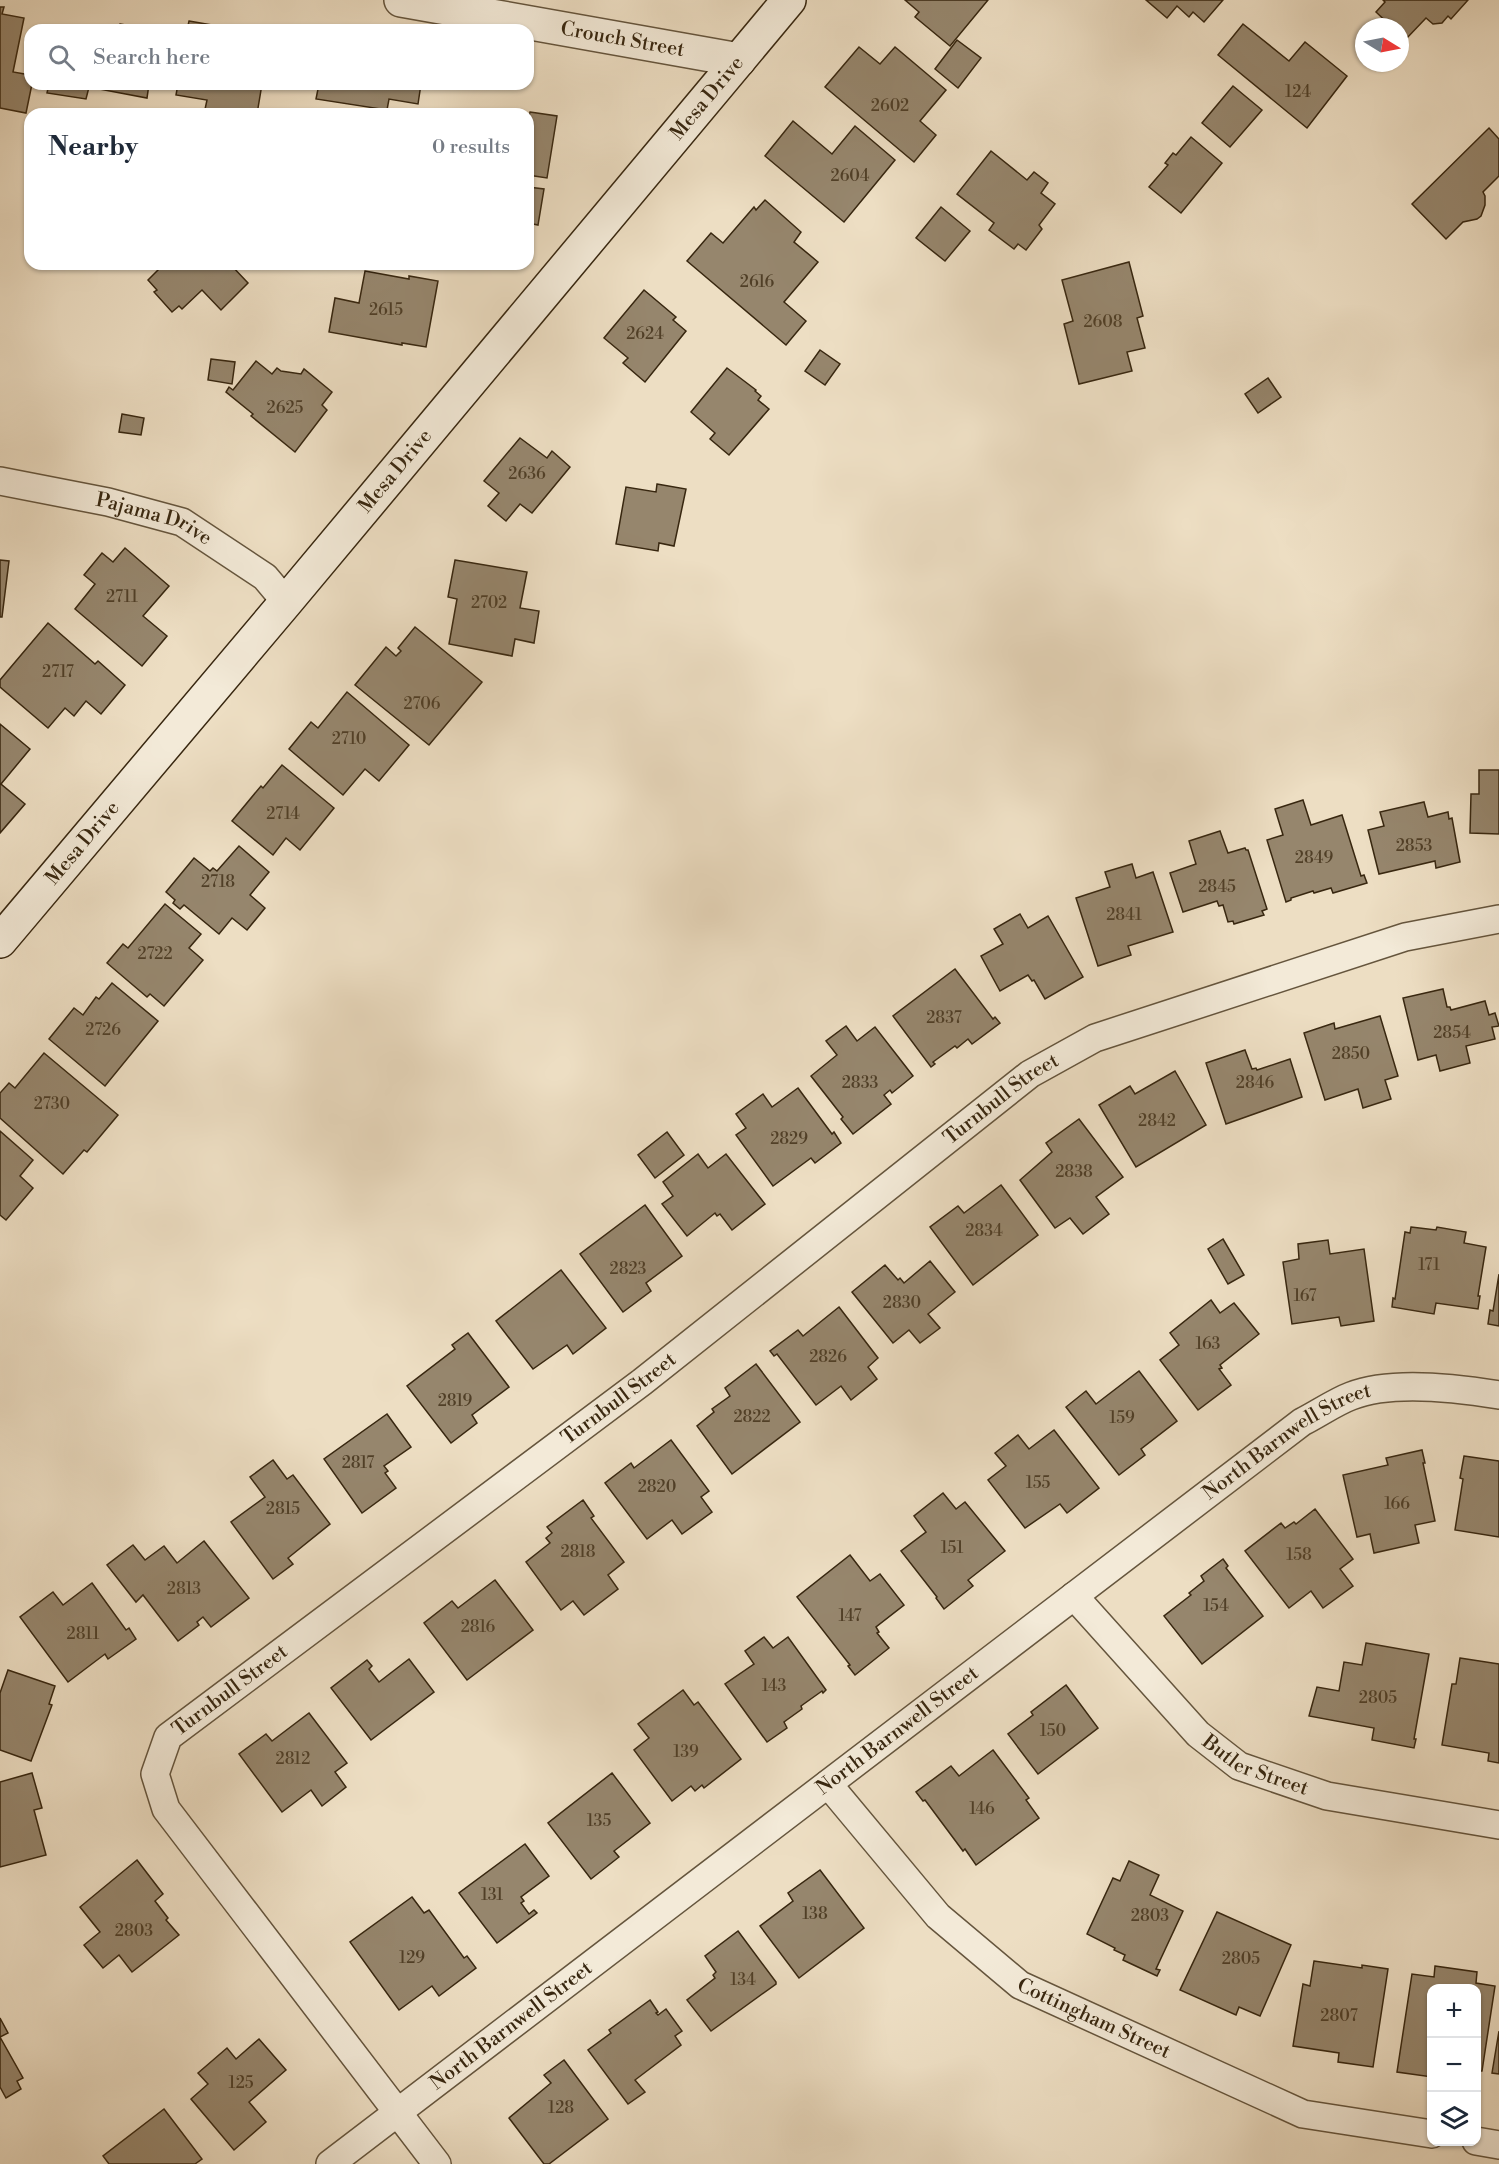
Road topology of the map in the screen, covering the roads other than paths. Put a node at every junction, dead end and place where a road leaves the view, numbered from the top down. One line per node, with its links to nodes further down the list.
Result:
1 (401, 0): 3 (main road, Crouch Street)
2 (789, 0): 3 (main road, Mesa Drive)
3 (739, 60): 5 (main road, Mesa Drive)
4 (0, 481): 5 (street, Pajama Drive)
5 (286, 602): 7 (main road, Mesa Drive)
6 (1499, 920): 12 (street, Turnbull Street)
7 (0, 941)
8 (1499, 1395): 9 (street, North Barnwell Street)
9 (1074, 1596): 10 (street, North Barnwell Street); 11 (street, Butler Street)
10 (828, 1784): 12 (street, North Barnwell Street); 13 (street, Cottingham Street)
11 (1499, 1825)
12 (397, 2114): 16 (street, North Barnwell Street); 17 (street, Turnbull Street)
13 (1427, 2133)
14 (1481, 2142): 15 (street)
15 (1499, 2145)
16 (330, 2164)
17 (437, 2164)

